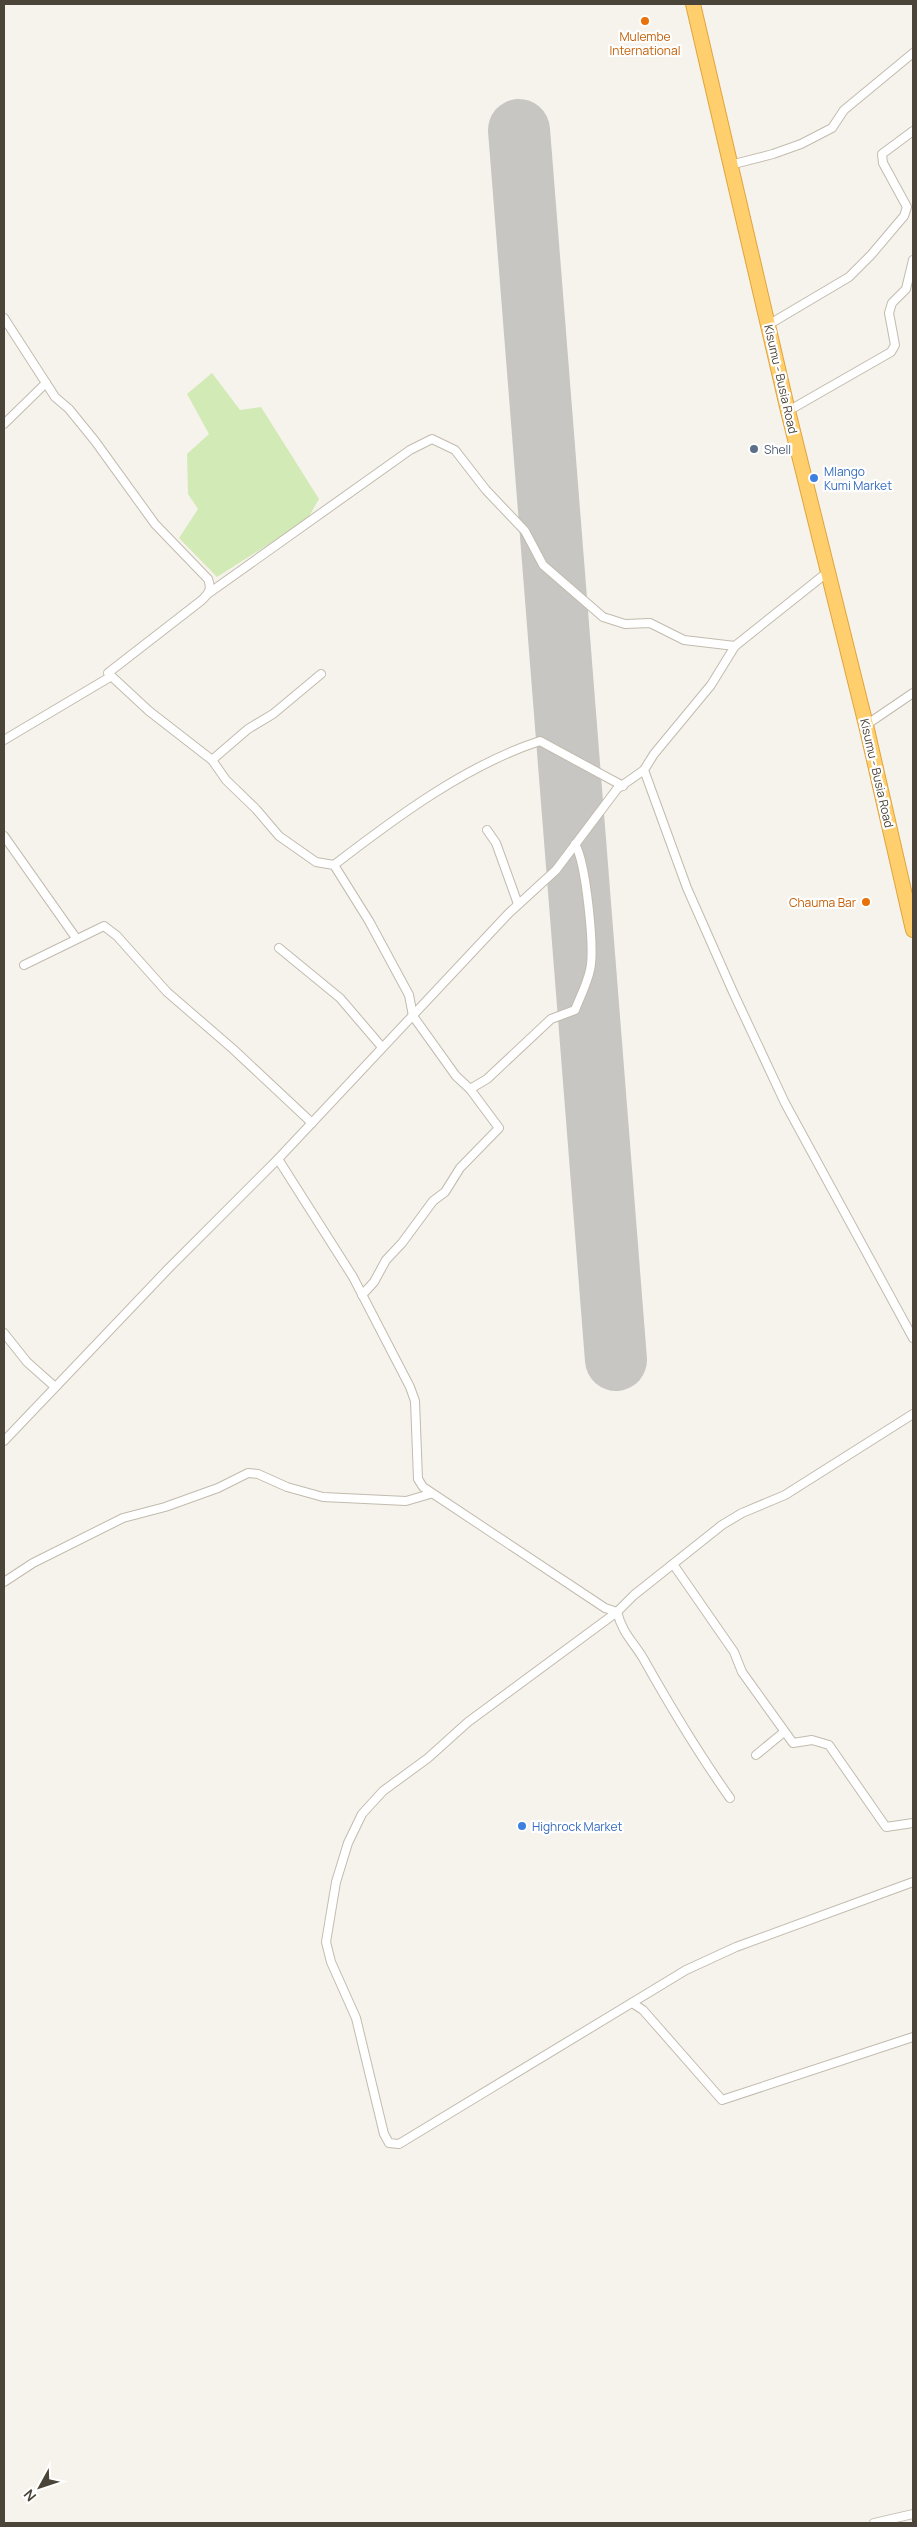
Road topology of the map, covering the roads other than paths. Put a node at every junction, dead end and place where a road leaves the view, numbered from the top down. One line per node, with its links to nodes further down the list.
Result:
1 (693, 4): 4 (highway, Kisumu - Busia Road)
2 (913, 53): 4 (street)
3 (913, 131): 7 (street)
4 (730, 165): 7 (highway, Kisumu - Busia Road)
5 (913, 260): 9 (street)
6 (4, 318): 8 (street)
7 (768, 325): 9 (highway, Kisumu - Busia Road)
8 (46, 384): 10 (street); 12 (street)
9 (788, 411): 11 (highway, Kisumu - Busia Road)
10 (4, 424)
11 (829, 571): 13 (street); 17 (highway, Kisumu - Busia Road)
12 (209, 593): 13 (street); 15 (street)
13 (735, 646): 20 (street)
14 (321, 674): 19 (street)
15 (110, 677): 18 (street); 19 (street)
16 (913, 693): 17 (street)
17 (866, 725): 27 (highway, Kisumu - Busia Road)
18 (4, 740)
19 (212, 760): 25 (street)
20 (644, 770): 21 (street); 38 (street)
21 (624, 786): 24 (street); 25 (street)
22 (487, 830): 26 (street)
23 (4, 836): 28 (street)
24 (575, 844): 26 (street); 33 (street)
25 (334, 865): 31 (street)
26 (518, 904): 31 (street)
27 (913, 930)
28 (76, 938): 30 (street); 34 (street)
29 (279, 948): 32 (street)
30 (24, 966)
31 (413, 1016): 32 (street); 33 (street)
32 (382, 1046): 34 (street)
33 (470, 1089): 36 (street)
34 (312, 1123): 35 (street)
35 (278, 1159): 36 (street); 39 (street)
36 (362, 1295): 42 (street)
37 (4, 1332): 39 (street)
38 (913, 1338)
39 (54, 1386): 41 (street)
40 (913, 1414): 43 (street)
41 (4, 1441)
42 (430, 1494): 44 (street); 45 (street)
43 (673, 1564): 45 (street); 46 (street)
44 (4, 1582)
45 (617, 1612): 48 (street); 51 (street)
46 (784, 1732): 47 (street); 49 (street)
47 (756, 1754)
48 (730, 1798)
49 (913, 1823)
50 (913, 1882): 51 (street)
51 (632, 2003): 52 (street)
52 (913, 2037)
53 (913, 2514): 54 (street)
54 (874, 2523)

